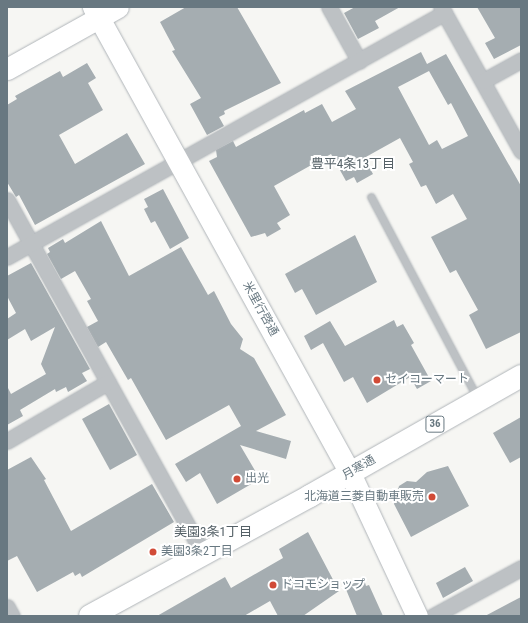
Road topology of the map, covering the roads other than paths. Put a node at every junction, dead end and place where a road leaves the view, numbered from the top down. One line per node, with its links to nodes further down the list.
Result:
1 (118, 7): 4 (street)
2 (329, 7): 6 (street)
3 (442, 10): 6 (street); 8 (street)
4 (96, 12): 7 (street); 10 (street, 米里行啓通)
5 (521, 60): 8 (street)
6 (359, 61): 10 (street)
7 (7, 69)
8 (483, 81): 9 (street)
9 (521, 151)
10 (178, 162): 13 (street); 19 (street, 米里行啓通)
11 (371, 197): 17 (lane)
12 (7, 200): 13 (street)
13 (32, 243): 14 (street); 16 (street)
14 (7, 257)
15 (521, 376): 17 (highway, 月寒通 / 36)
16 (108, 382): 18 (street); 20 (street)
17 (478, 399): 19 (highway, 月寒通 / 36)
18 (7, 440)
19 (350, 473): 20 (highway, 月寒通 / 36); 25 (street, 米里行啓通)
20 (203, 554): 24 (highway, 月寒通 / 36)
21 (521, 568): 26 (street)
22 (7, 607): 23 (street)
23 (12, 616)
24 (90, 616)
25 (417, 616)
26 (433, 616)

